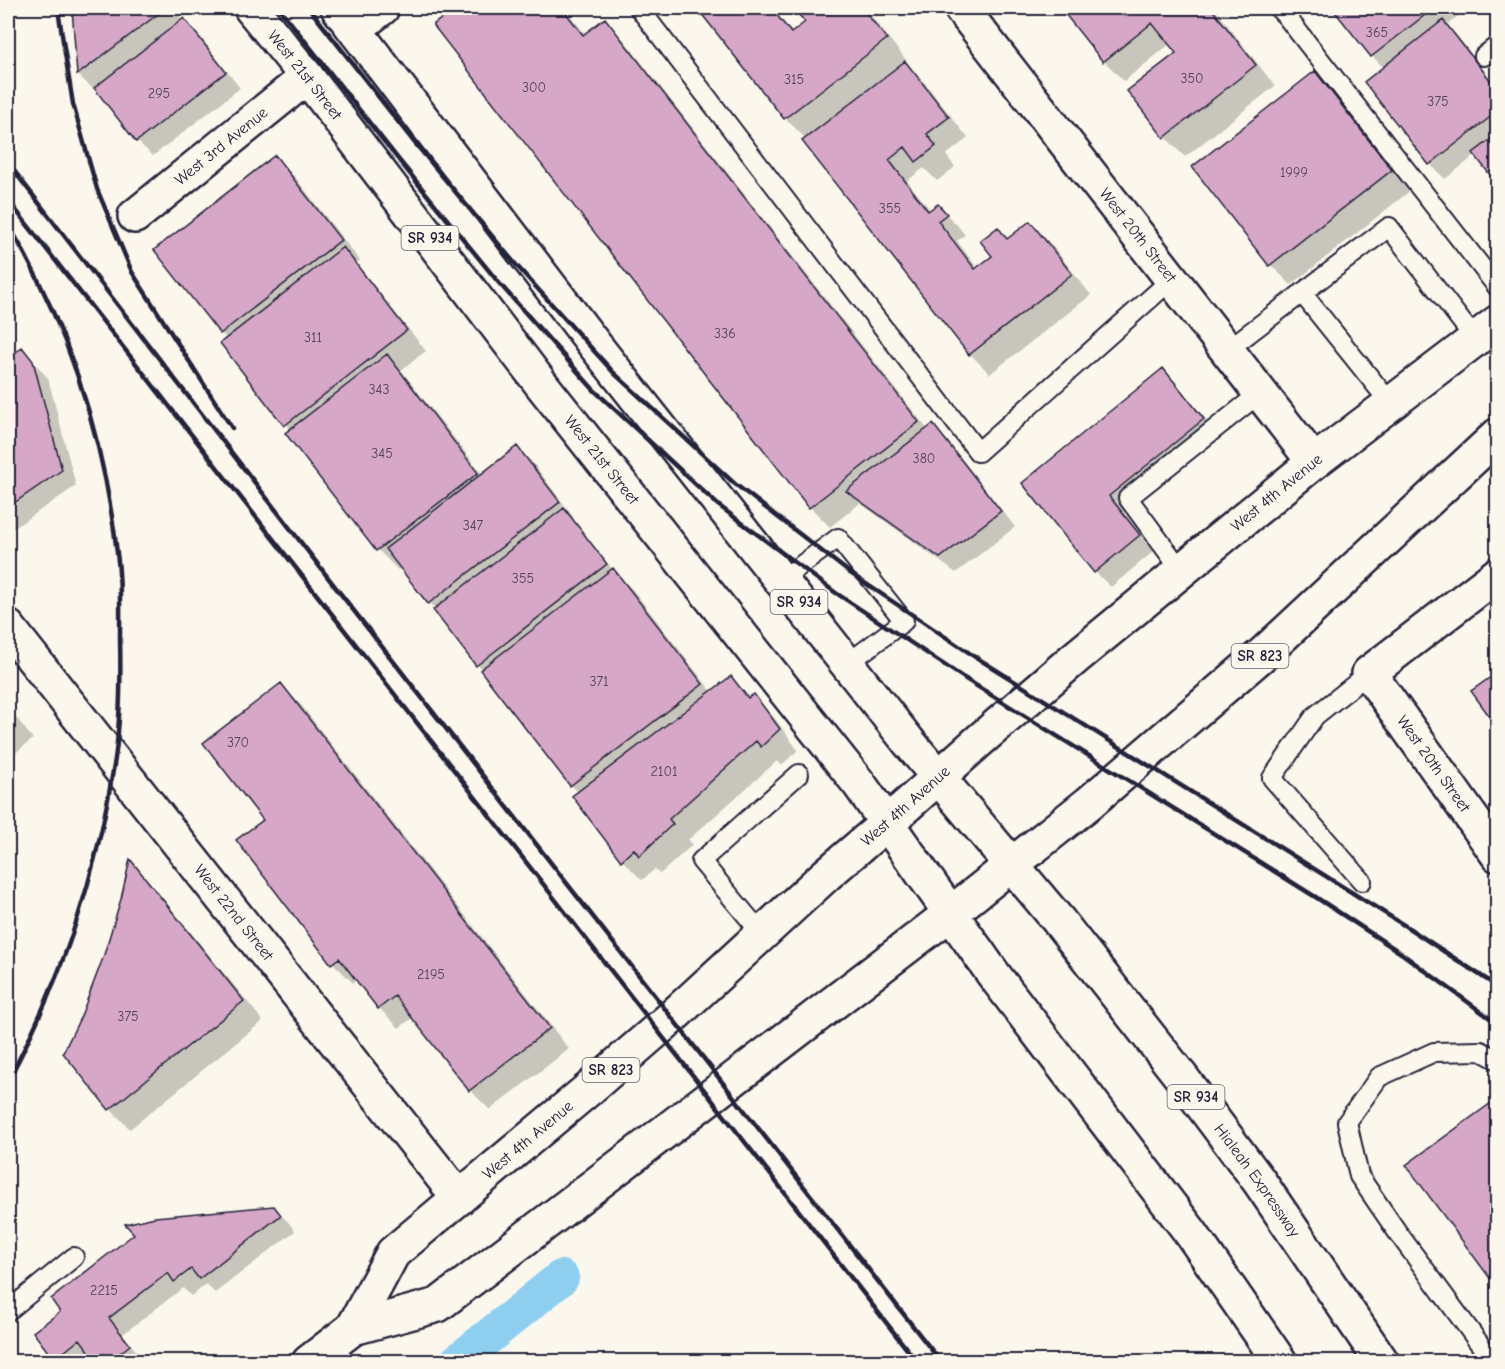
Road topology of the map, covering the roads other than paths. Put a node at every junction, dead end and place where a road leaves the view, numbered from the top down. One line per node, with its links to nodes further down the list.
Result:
1 (251, 8): 7 (main road, West 21st Street / SR 934)
2 (382, 8): 6 (main road)
3 (639, 8): 9 (lane)
4 (961, 8): 9 (main road, West 20th Street)
5 (1278, 8): 10 (lane)
6 (346, 18): 20 (main road, SR 934)
7 (308, 77): 8 (main road, West 3rd Avenue); 26 (main road, West 21st Street / SR 934)
8 (135, 216)
9 (1172, 279): 13 (main road, West 20th Street)
10 (1497, 288)
11 (1302, 293): 12 (lane); 13 (lane); 15 (lane)
12 (1486, 331): 15 (main road, West 4th Avenue / SR 823)
13 (1227, 350): 14 (main road, West 20th Street)
14 (1260, 393): 17 (main road, West 20th Street); 18 (lane)
15 (1391, 404): 17 (main road, West 4th Avenue / SR 823)
16 (1497, 435): 28 (main road, West 4th Avenue / SR 823)
17 (1314, 462): 18 (main road, West 4th Avenue / SR 823)
18 (1181, 570): 25 (main road, West 4th Avenue / SR 823)
19 (1497, 574): 23 (main road)
20 (781, 580): 22 (main road, SR 934); 22 (lane)
21 (8, 627): 33 (main road, West 22nd Street)
22 (847, 664): 25 (main road, SR 934)
23 (1370, 673): 27 (main road, West 20th Street); 29 (lane)
24 (799, 774): 31 (lane)
25 (938, 777): 26 (main road, West 4th Avenue / SR 823); 28 (main road, SR 934)
26 (887, 824): 30 (main road, West 21st Street / SR 934); 31 (main road, West 4th Avenue / SR 823)
27 (1497, 855)
28 (1012, 864): 30 (main road, West 4th Avenue / SR 823); 39 (main road, Hialeah Expressway / SR 934)
29 (1362, 881)
30 (951, 913): 36 (main road, West 4th Avenue / SR 823); 38 (main road, SR 934)
31 (762, 934): 33 (main road, West 4th Avenue / SR 823)
32 (1497, 1060): 40 (lane)
33 (459, 1198): 36 (main road, West 4th Avenue / SR 823)
34 (74, 1257): 35 (lane)
35 (8, 1311)
36 (352, 1328): 37 (main road, West 4th Avenue / SR 823)
37 (309, 1362)
38 (1280, 1362)
39 (1382, 1362)
40 (1493, 1362)

